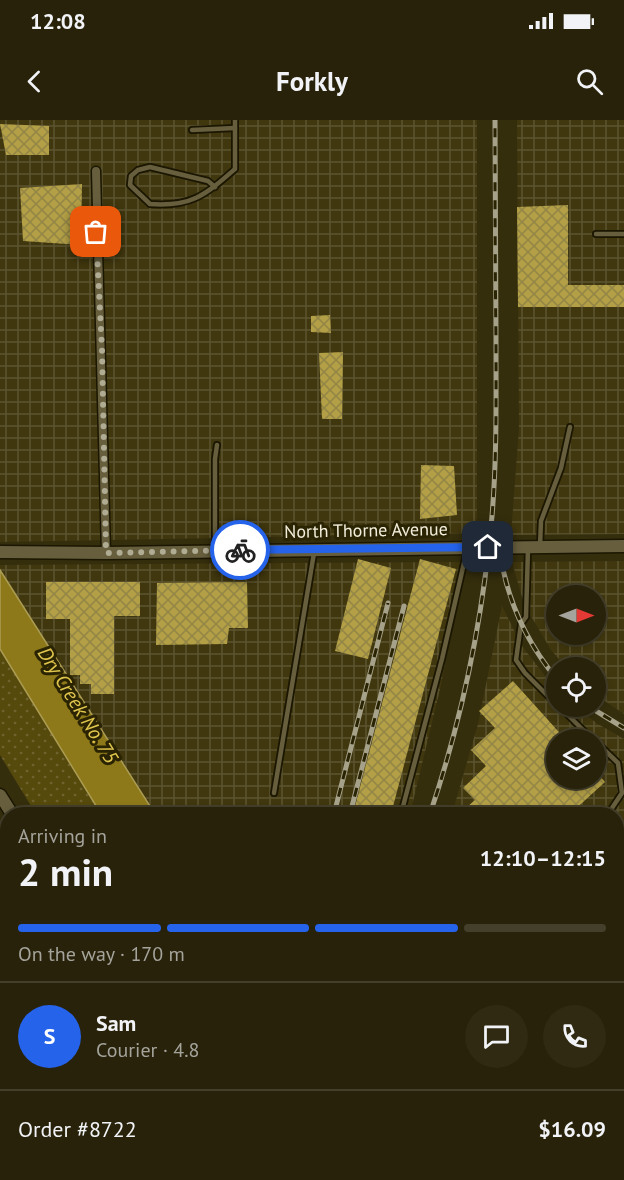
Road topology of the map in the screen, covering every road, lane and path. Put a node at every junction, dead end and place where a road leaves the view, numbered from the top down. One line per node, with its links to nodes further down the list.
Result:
1 (235, 120): 2 (lane)
2 (235, 128): 3 (lane); 5 (lane)
3 (192, 130)
4 (96, 171): 16 (street)
5 (215, 187): 5 (lane)
6 (596, 234): 7 (lane)
7 (624, 234)
8 (570, 427): 10 (lane)
9 (217, 445): 13 (lane)
10 (534, 546): 11 (street, North Thorne Avenue); 12 (street, North Thorne Avenue); 17 (lane)
11 (624, 546)
12 (467, 547): 14 (street, North Thorne Avenue); 22 (lane)
13 (215, 550): 14 (street, North Thorne Avenue); 16 (street, North Thorne Avenue)
14 (315, 550): 21 (lane)
15 (0, 552): 16 (street, North Thorne Avenue)
16 (106, 553)
17 (546, 693)
18 (570, 717): 19 (lane)
19 (582, 729)
20 (606, 752): 23 (lane)
21 (274, 793)
22 (403, 807)
23 (613, 807)

